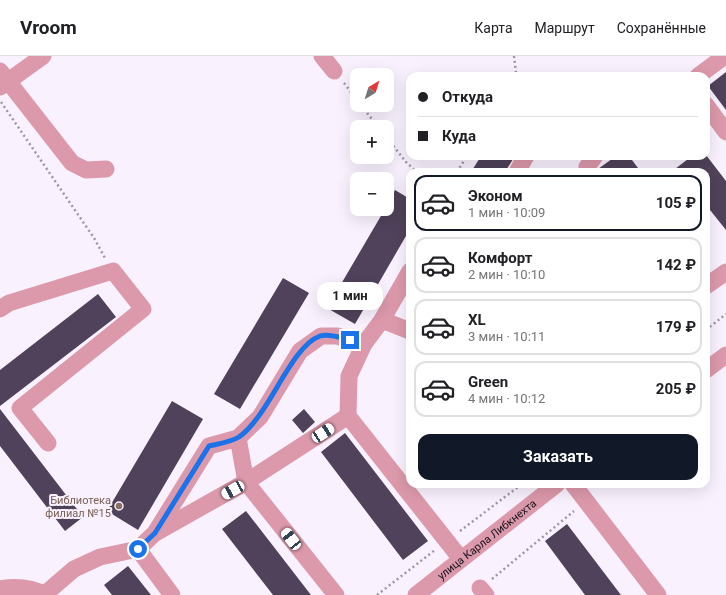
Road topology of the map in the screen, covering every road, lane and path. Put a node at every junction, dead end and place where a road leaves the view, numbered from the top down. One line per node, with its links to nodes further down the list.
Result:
1 (43, 56): 8 (street)
2 (322, 56): 5 (street)
3 (514, 56): 6 (path)
4 (726, 56): 7 (street)
5 (334, 71): 9 (path)
6 (515, 72)
7 (704, 72)
8 (3, 80): 17 (street)
9 (350, 91)
10 (0, 100): 18 (path)
11 (710, 110): 14 (street)
12 (366, 112): 13 (path)
13 (373, 120)
14 (726, 132)
15 (394, 147): 16 (path)
16 (413, 168)
17 (106, 169)
18 (113, 270): 22 (street); 32 (street)
19 (726, 272): 21 (street)
20 (406, 278): 24 (street)
21 (710, 283)
22 (0, 309)
23 (726, 314): 25 (path)
24 (382, 320): 26 (street); 27 (street)
25 (710, 327)
26 (406, 329)
27 (364, 344): 30 (street); 31 (street)
28 (726, 355): 29 (street)
29 (710, 367)
30 (348, 416): 33 (street); 39 (street)
31 (238, 438): 33 (street); 37 (street)
32 (48, 444)
33 (246, 482): 37 (street); 44 (street)
34 (552, 488): 39 (street, улица Карла Либкнехта)
35 (576, 488): 36 (street)
36 (586, 501): 41 (path); 46 (street)
37 (155, 533): 38 (street)
38 (138, 549): 42 (street); 43 (street)
39 (461, 559): 45 (street, улица Карла Либкнехта)
40 (0, 589): 42 (street)
41 (483, 591)
42 (46, 595)
43 (172, 595)
44 (336, 595)
45 (416, 595)
46 (658, 595)

